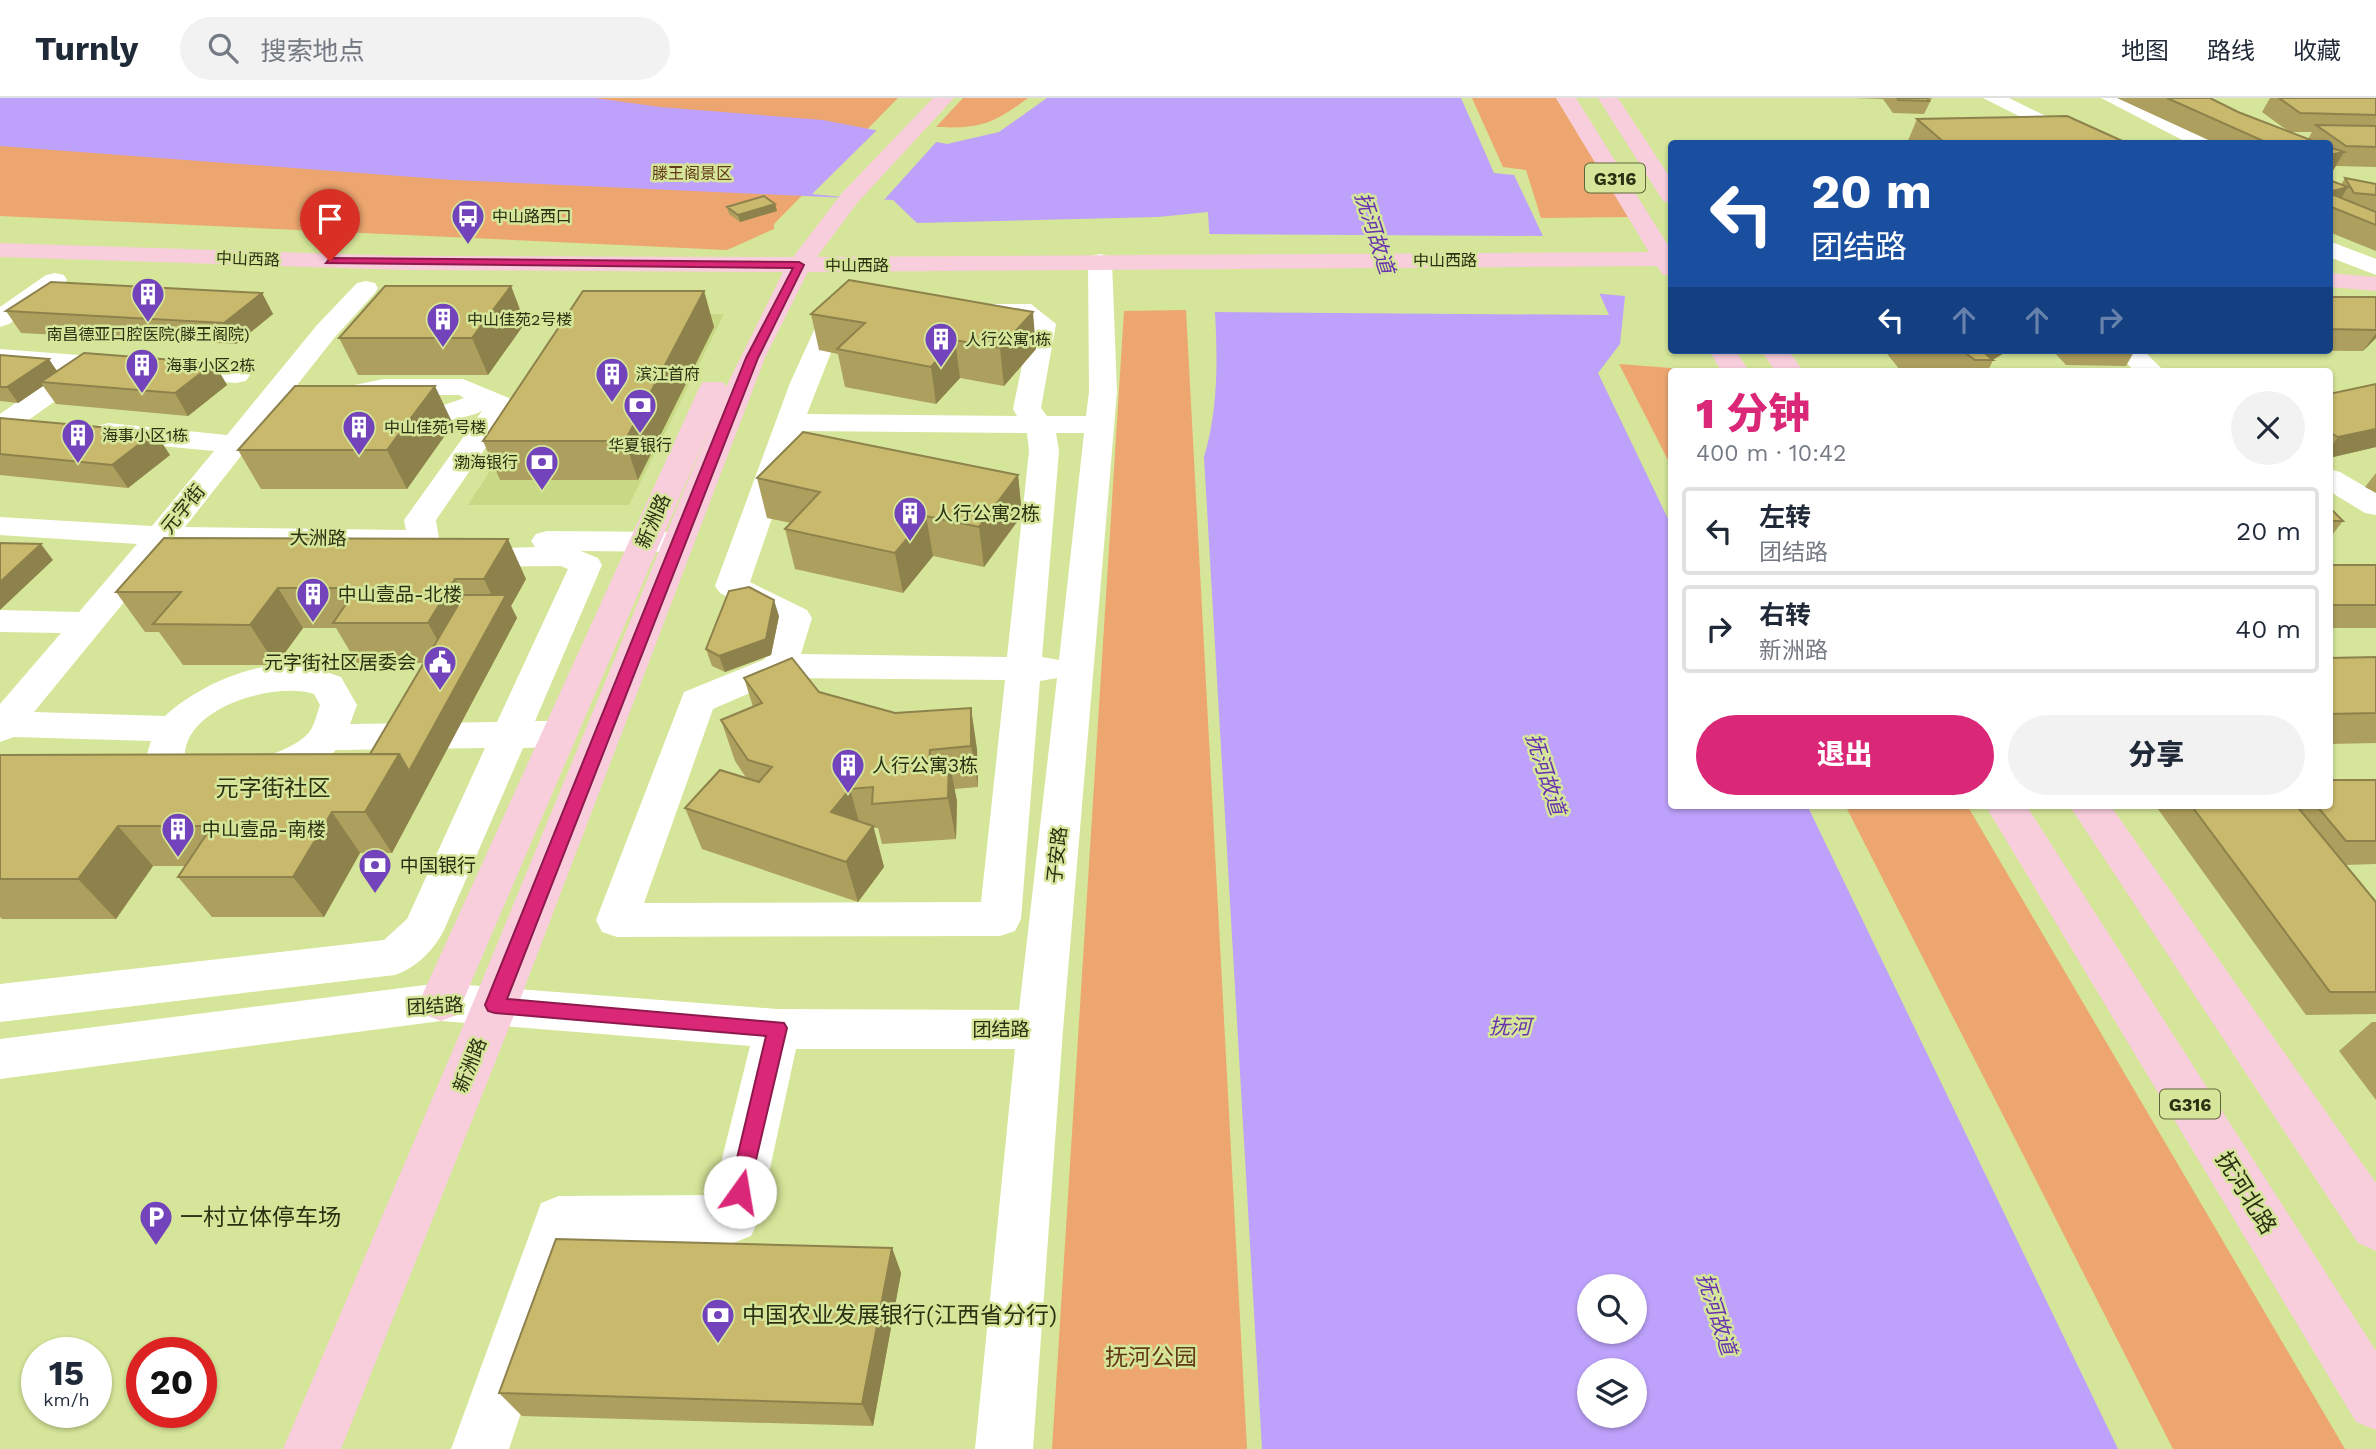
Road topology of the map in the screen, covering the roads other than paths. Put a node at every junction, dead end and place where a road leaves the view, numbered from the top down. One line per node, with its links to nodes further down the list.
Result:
1 (927, 98): 2 (street)
2 (943, 98): 23 (main road, 新洲路)
3 (1566, 98): 12 (main road, G316)
4 (1608, 98): 9 (main road, G316)
5 (1993, 98): 7 (street)
6 (2111, 98): 8 (street)
7 (2084, 140)
8 (2200, 140)
9 (1668, 191)
10 (0, 250): 23 (main road, 中山西路)
11 (2333, 250): 14 (street)
12 (1668, 260)
13 (1668, 262): 19 (main road, 中山西路)
14 (2376, 268)
15 (14, 277): 16 (main road)
16 (55, 280): 18 (main road); 27 (street)
17 (2333, 280): 21 (main road)
18 (82, 281)
19 (1100, 281): 23 (main road, 中山西路); 37 (street, 子安路)
20 (1668, 282): 22 (main road, 中山西路)
21 (2376, 284)
22 (1430, 285)
23 (795, 286): 25 (main road, 中山西路); 47 (main road, 新洲路)
24 (366, 288): 34 (street, 元字街)
25 (1031, 288)
26 (0, 300): 27 (street)
27 (26, 300): 28 (street)
28 (0, 319)
29 (2131, 354): 32 (street)
30 (2, 357): 31 (street)
31 (91, 363): 33 (street); 36 (street)
32 (2147, 368)
33 (236, 375)
34 (270, 401): 41 (street, 元字街); 46 (street)
35 (790, 422): 38 (street); 38 (street); 51 (street)
36 (3, 423): 39 (street)
37 (1100, 425): 38 (street); 53 (street, 子安路)
38 (1040, 426): 52 (street)
39 (47, 427)
40 (87, 430): 41 (street)
41 (235, 444): 45 (street, 元字街)
42 (2333, 480): 43 (street)
43 (2376, 506)
44 (0, 526): 45 (street, 大洲路)
45 (162, 536): 46 (street, 大洲路); 50 (street, 元字街)
46 (423, 539): 47 (street, 大洲路)
47 (660, 542): 57 (main road, 新洲路); 63 (main road, 新洲路)
48 (207, 559): 56 (street)
49 (0, 621): 50 (street)
50 (88, 623): 54 (street, 元字街)
51 (780, 666): 52 (street); 52 (street)
52 (1024, 669): 53 (street)
53 (1075, 670): 65 (street, 子安路)
54 (2, 727): 55 (street)
55 (174, 729): 58 (street); 58 (street)
56 (509, 734): 57 (street); 58 (street); 62 (street)
57 (559, 734): 61 (main road, 新洲路)
58 (327, 737)
59 (2007, 809): 68 (main road, 抚河北路 / G316)
60 (2092, 809): 67 (main road)
61 (441, 1002): 63 (street, 团结路); 66 (street, 团结路)
62 (0, 1003)
63 (495, 1005): 64 (street, 团结路); 69 (main road, 新洲路)
64 (777, 1028): 65 (street, 团结路); 70 (street)
65 (1040, 1030): 71 (street, 子安路)
66 (0, 1059)
67 (2376, 1226)
68 (2376, 1402)
69 (312, 1449)
70 (480, 1449)
71 (1004, 1449)

